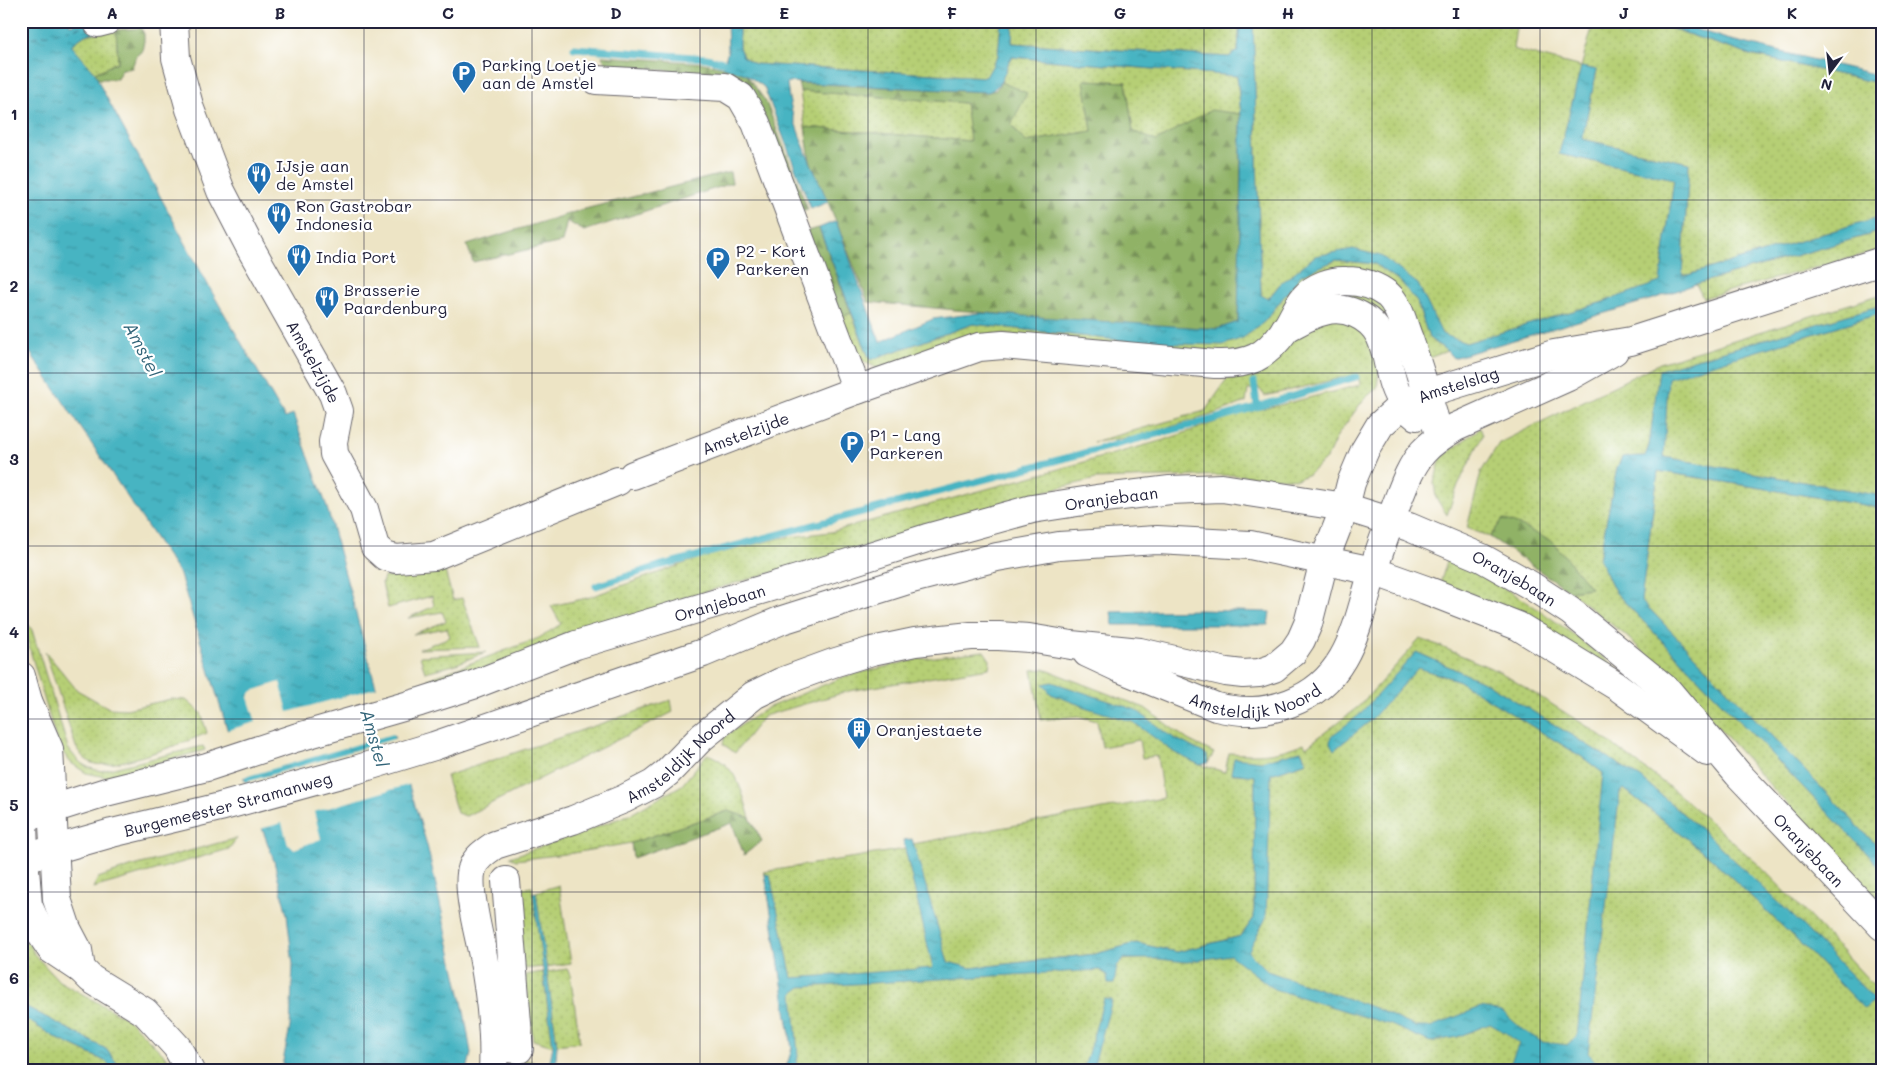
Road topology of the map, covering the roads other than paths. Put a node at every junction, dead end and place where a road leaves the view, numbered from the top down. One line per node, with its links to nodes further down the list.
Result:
1 (174, 21): 5 (street, Amstelzijde)
2 (596, 80): 5 (street)
3 (1882, 261): 4 (street, Amstelslag)
4 (1631, 341): 6 (street, Amstelslag); 7 (street, Amstelslag)
5 (857, 390): 6 (street, Amstelzijde)
6 (1415, 398): 7 (street, Amstelzijde); 8 (street, Amstelslag)
7 (1440, 437): 9 (street, Amstelslag)
8 (1345, 506): 9 (street, Oranjebaan); 10 (street, Amstelslag); 16 (street, Oranjebaan)
9 (1390, 521): 11 (street, Amsteldijk Noord); 15 (street, Oranjebaan)
10 (1324, 561): 11 (street, Oranjebaan); 12 (street, Amsteldijk Noord); 14 (street, Oranjebaan)
11 (1373, 571): 12 (street, Amsteldijk Noord); 15 (street, Oranjebaan)
12 (1071, 645): 23 (street, Amsteldijk Noord)
13 (24, 688): 16 (street); 17 (street)
14 (434, 746): 18 (street, Burgemeester Stramanweg)
15 (1738, 774): 21 (street, Oranjebaan)
16 (52, 815): 17 (street); 18 (street)
17 (22, 818): 19 (street)
18 (54, 850): 19 (street, Burgemeester Stramanweg); 22 (street)
19 (22, 858): 22 (street)
20 (506, 881): 23 (street, Amsteldijk Noord)
21 (1882, 926)
22 (81, 969): 24 (street)
23 (493, 1059)
24 (190, 1071)

